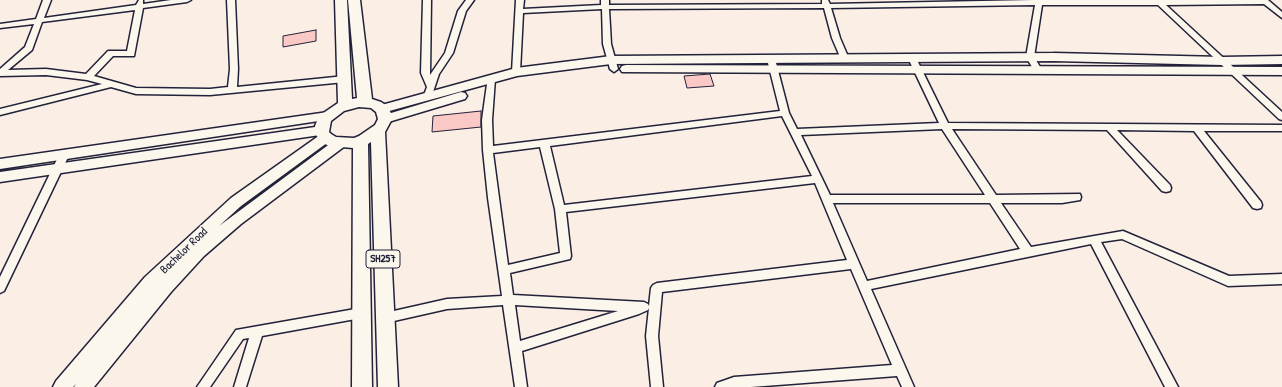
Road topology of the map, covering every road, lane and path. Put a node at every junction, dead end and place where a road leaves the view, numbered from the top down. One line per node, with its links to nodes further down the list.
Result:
1 (47, 0): 20 (street)
2 (187, 0): 13 (street)
3 (231, 0): 38 (street)
4 (341, 0): 35 (main road)
5 (354, 0): 40 (main road)
6 (427, 0): 39 (street)
7 (470, 0): 39 (street)
8 (520, 0): 18 (street)
9 (1265, 1): 12 (street); 19 (street)
10 (1038, 2): 11 (street); 17 (street); 22 (street)
11 (1078, 2): 12 (street)
12 (1158, 2): 25 (street)
13 (140, 3): 20 (street); 34 (street)
14 (605, 3): 15 (street); 18 (street); 28 (street)
15 (659, 3): 16 (street)
16 (716, 3): 17 (street)
17 (826, 3): 23 (street)
18 (520, 11): 32 (street)
19 (1282, 16)
20 (40, 20): 21 (street); 33 (street)
21 (0, 26)
22 (1030, 57): 25 (street); 27 (street); 29 (street)
23 (845, 59): 26 (street); 27 (street)
24 (1282, 60): 25 (street)
25 (1222, 61): 30 (street)
26 (773, 64): 27 (street); 28 (street); 43 (street)
27 (915, 64): 29 (street); 47 (street)
28 (613, 65): 32 (street); 36 (street)
29 (1038, 70): 30 (street)
30 (1233, 71): 31 (street); 45 (street)
31 (1282, 71)
32 (516, 72): 36 (street)
33 (0, 73): 34 (street)
34 (88, 77): 37 (street)
35 (345, 79): 38 (street); 41 (main road)
36 (490, 83): 39 (street); 46 (street); 56 (street)
37 (111, 84): 38 (street); 42 (street)
38 (232, 91)
39 (430, 91): 46 (street)
40 (365, 102): 41 (main road); 46 (main road)
41 (345, 105): 44 (main road)
42 (0, 112)
43 (785, 113): 51 (street); 54 (street)
44 (328, 116): 52 (main road); 57 (street)
45 (1282, 117)
46 (382, 120): 53 (main road); 79 (main road, SH257)
47 (944, 126): 48 (street); 51 (street); 64 (street)
48 (1109, 127): 49 (street); 62 (street)
49 (1196, 127): 50 (street); 66 (street)
50 (1282, 128)
51 (796, 132): 61 (street)
52 (324, 134): 55 (main road); 59 (street); 84 (street, Bachelor Road)
53 (360, 141): 55 (main road); 78 (main road, SH257)
54 (544, 142): 56 (street); 67 (street)
55 (340, 143): 85 (street, Bachelor Road)
56 (488, 150): 71 (street)
57 (65, 153): 58 (street); 59 (street)
58 (0, 164)
59 (58, 168): 60 (street); 72 (street)
60 (0, 177)
61 (818, 179): 65 (street); 67 (street)
62 (1166, 188)
63 (1076, 197): 64 (street)
64 (992, 198): 65 (street); 69 (street)
65 (826, 199): 70 (street)
66 (1257, 205)
67 (560, 209): 71 (street)
68 (1094, 239): 69 (street); 73 (street); 94 (street)
69 (1028, 252): 74 (street)
70 (854, 264): 74 (street); 77 (street)
71 (505, 270): 76 (street)
72 (2, 278): 75 (street)
73 (1282, 279)
74 (863, 286): 82 (street)
75 (0, 288)
76 (508, 300): 77 (street); 79 (street); 81 (street)
77 (649, 306): 81 (street); 91 (street)
78 (361, 313): 80 (street); 88 (main road, SH257)
79 (385, 318): 89 (main road, SH257)
80 (257, 332): 86 (street); 87 (street)
81 (515, 348): 90 (street)
82 (901, 370): 83 (street); 93 (street)
83 (764, 383): 92 (street)
84 (62, 387)
85 (83, 387)
86 (203, 387)
87 (240, 387)
88 (362, 387)
89 (388, 387)
90 (521, 387)
91 (657, 387)
92 (721, 387)
93 (908, 387)
94 (1172, 387)

